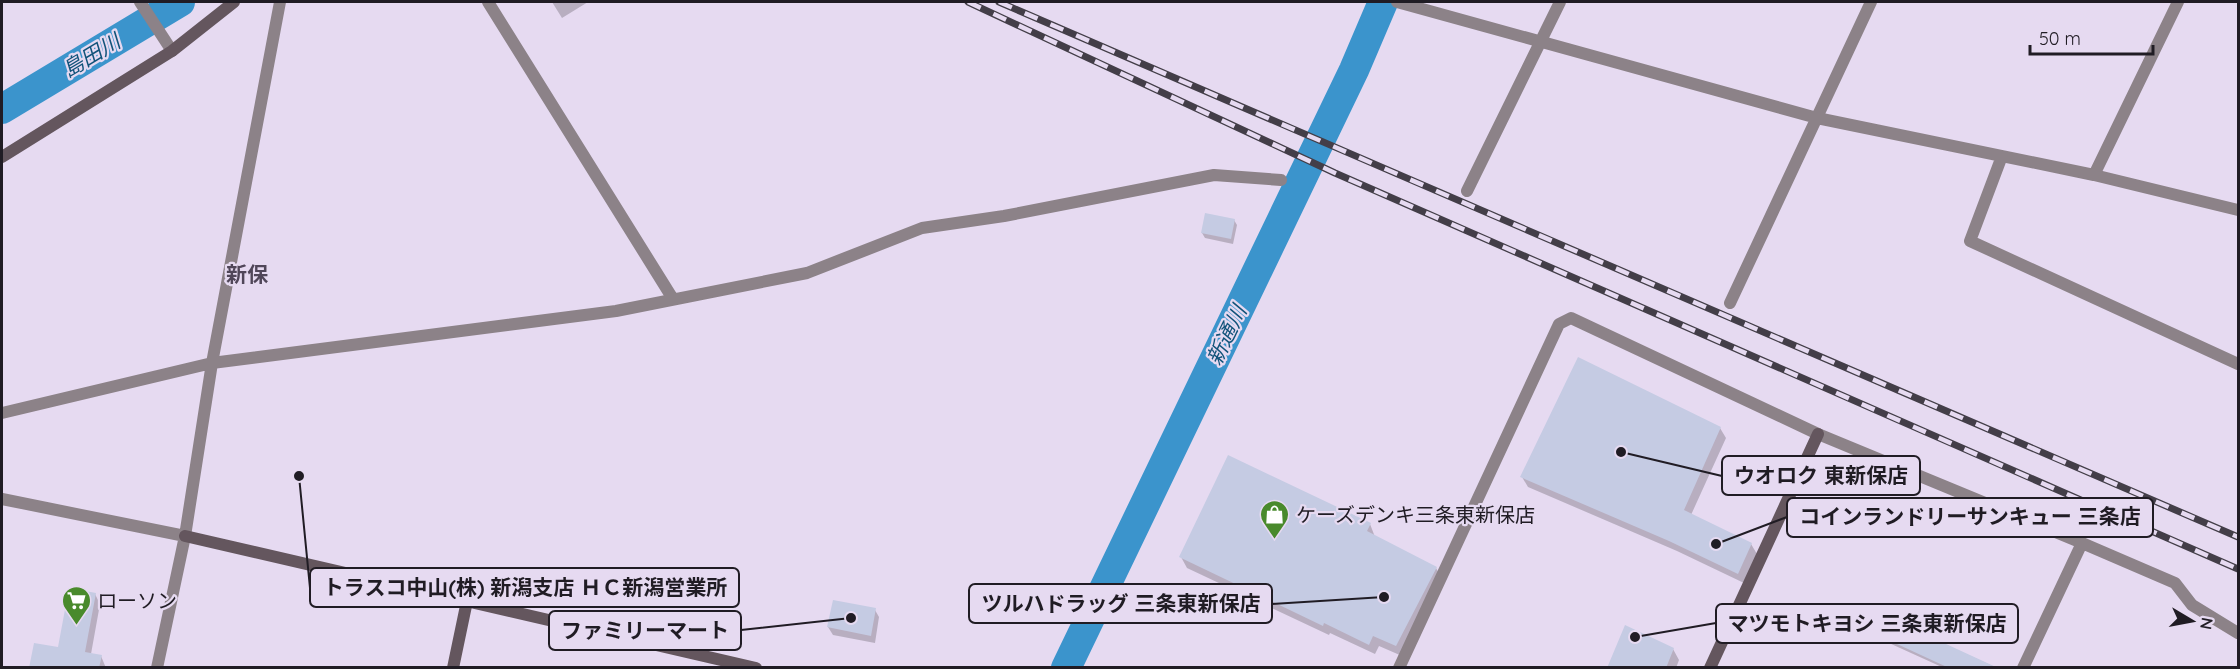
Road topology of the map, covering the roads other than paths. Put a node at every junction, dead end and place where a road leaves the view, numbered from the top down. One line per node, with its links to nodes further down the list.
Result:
1 (140, 2): 10 (street)
2 (234, 2): 10 (street)
3 (280, 2): 20 (street)
4 (488, 2): 18 (street)
5 (1560, 2): 9 (street)
6 (1871, 2): 11 (street)
7 (2178, 2): 14 (street)
8 (1404, 3): 9 (street)
9 (1540, 42): 11 (street); 16 (street)
10 (172, 51): 13 (street)
11 (1817, 118): 12 (street); 19 (street)
12 (2002, 156): 14 (street); 21 (street)
13 (2, 157)
14 (2094, 175): 17 (street)
15 (1281, 180): 18 (street)
16 (1467, 191)
17 (2238, 208)
18 (673, 299): 20 (street)
19 (1730, 303)
20 (212, 363): 22 (street); 25 (street)
21 (2238, 364)
22 (2, 413)
23 (1818, 434): 26 (street); 32 (street); 33 (street)
24 (2, 499): 25 (street)
25 (185, 536): 27 (street); 29 (street)
26 (2082, 543): 28 (street); 34 (street)
27 (467, 601): 30 (street); 31 (street)
28 (2238, 633)
29 (158, 668)
30 (453, 668)
31 (756, 668)
32 (1399, 668)
33 (1710, 668)
34 (2024, 668)

